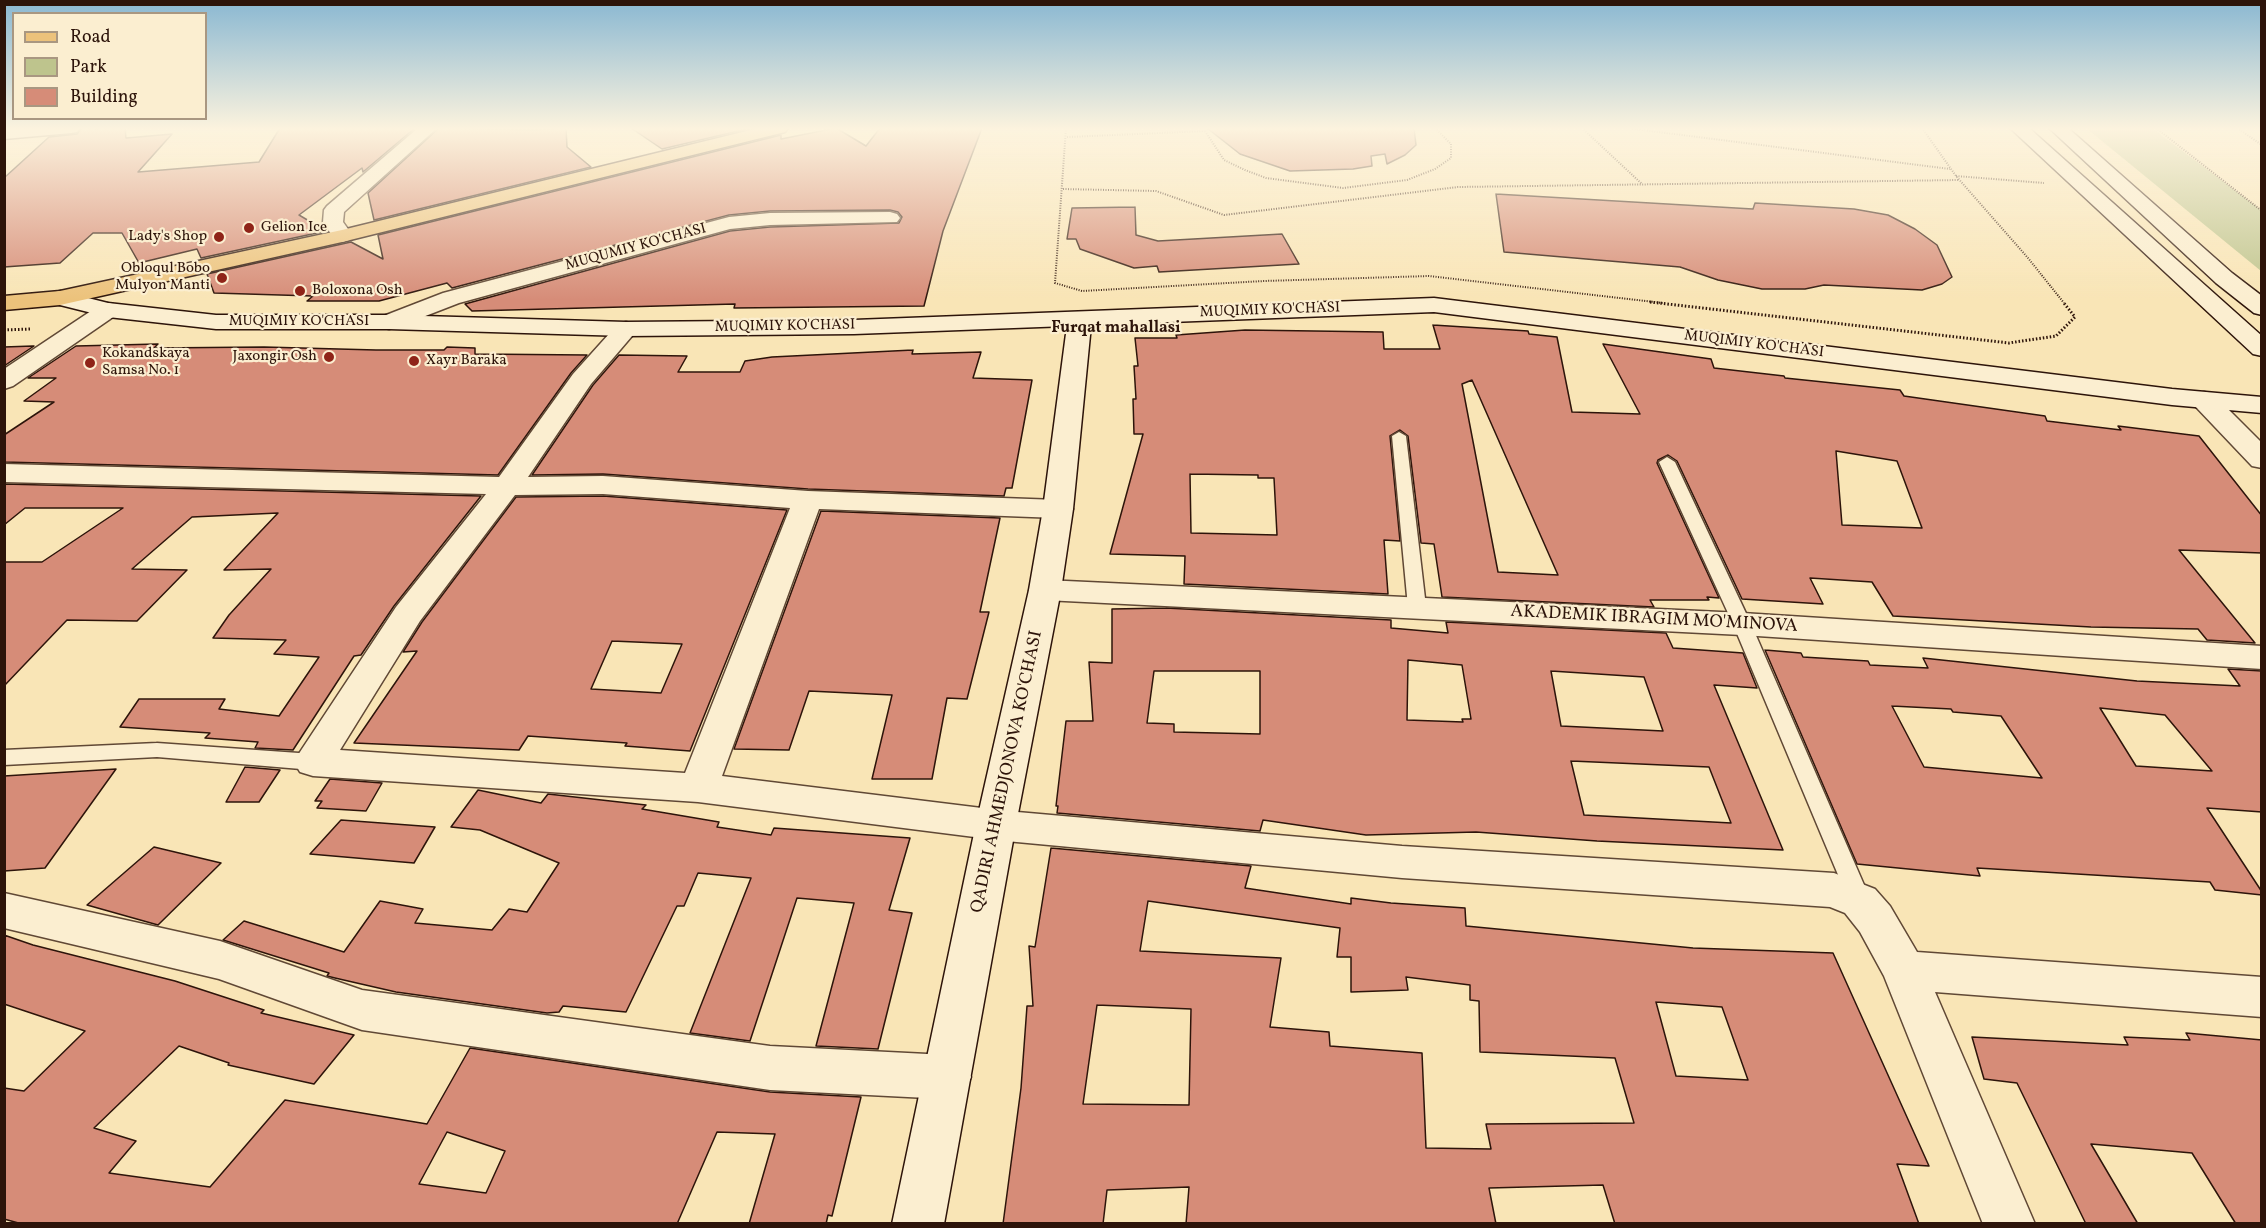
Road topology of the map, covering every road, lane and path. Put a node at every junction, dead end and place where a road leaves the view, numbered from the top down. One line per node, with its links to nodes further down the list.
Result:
1 (362, 185): 15 (street)
2 (546, 185): 15 (main road)
3 (1063, 185): 12 (path)
4 (1322, 185): 5 (path)
5 (1365, 185)
6 (1615, 185): 12 (path)
7 (1965, 185): 12 (path)
8 (2080, 185): 25 (street)
9 (2099, 185): 11 (street)
10 (2229, 185): 13 (path)
11 (2124, 187): 18 (street)
12 (1063, 189)
13 (2262, 211)
14 (890, 218): 21 (street, MUQUMIY KO'CHASI)
15 (342, 236): 16 (main road)
16 (60, 298): 17 (main road); 19 (street, MUQIMIY KO'CHASI)
17 (4, 303)
18 (2262, 308)
19 (108, 310): 21 (street, MUQIMIY KO'CHASI); 24 (street)
20 (1080, 318): 22 (street, MUQIMIY KO'CHASI); 27 (street, MUQIMIY KO'CHASI); 35 (street, QADIRI AHMEDJONOVA KO'CHASI)
21 (389, 322): 22 (street, MUQIMIY KO'CHASI)
22 (626, 329): 33 (street)
23 (4, 330): 24 (path)
24 (76, 332): 26 (street)
25 (2262, 349)
26 (4, 381)
27 (2204, 400): 28 (street, MUQIMIY KO'CHASI); 30 (street)
28 (2262, 405)
29 (1399, 436): 37 (lane)
30 (2262, 460)
31 (1667, 462): 38 (lane)
32 (4, 473): 33 (street)
33 (507, 486): 34 (street); 41 (street)
34 (808, 500): 35 (street); 42 (street)
35 (1058, 509): 36 (street, QADIRI AHMEDJONOVA KO'CHASI)
36 (1045, 590): 37 (street, AKADEMIK IBRAGIM MO'MINOVA); 43 (street, QADIRI AHMEDJONOVA KO'CHASI)
37 (1417, 607): 38 (street, AKADEMIK IBRAGIM MO'MINOVA)
38 (1742, 624): 39 (street, AKADEMIK IBRAGIM MO'MINOVA); 44 (lane)
39 (2262, 658)
40 (4, 758): 41 (lane)
41 (313, 762): 42 (street)
42 (698, 788): 43 (street)
43 (1001, 825): 44 (street); 48 (street, QADIRI AHMEDJONOVA KO'CHASI)
44 (1860, 901): 46 (street)
45 (4, 910): 48 (street)
46 (1904, 970): 47 (street); 50 (street)
47 (2262, 997)
48 (947, 1077): 49 (street, QADIRI AHMEDJONOVA KO'CHASI)
49 (918, 1224)
50 (2009, 1224)

